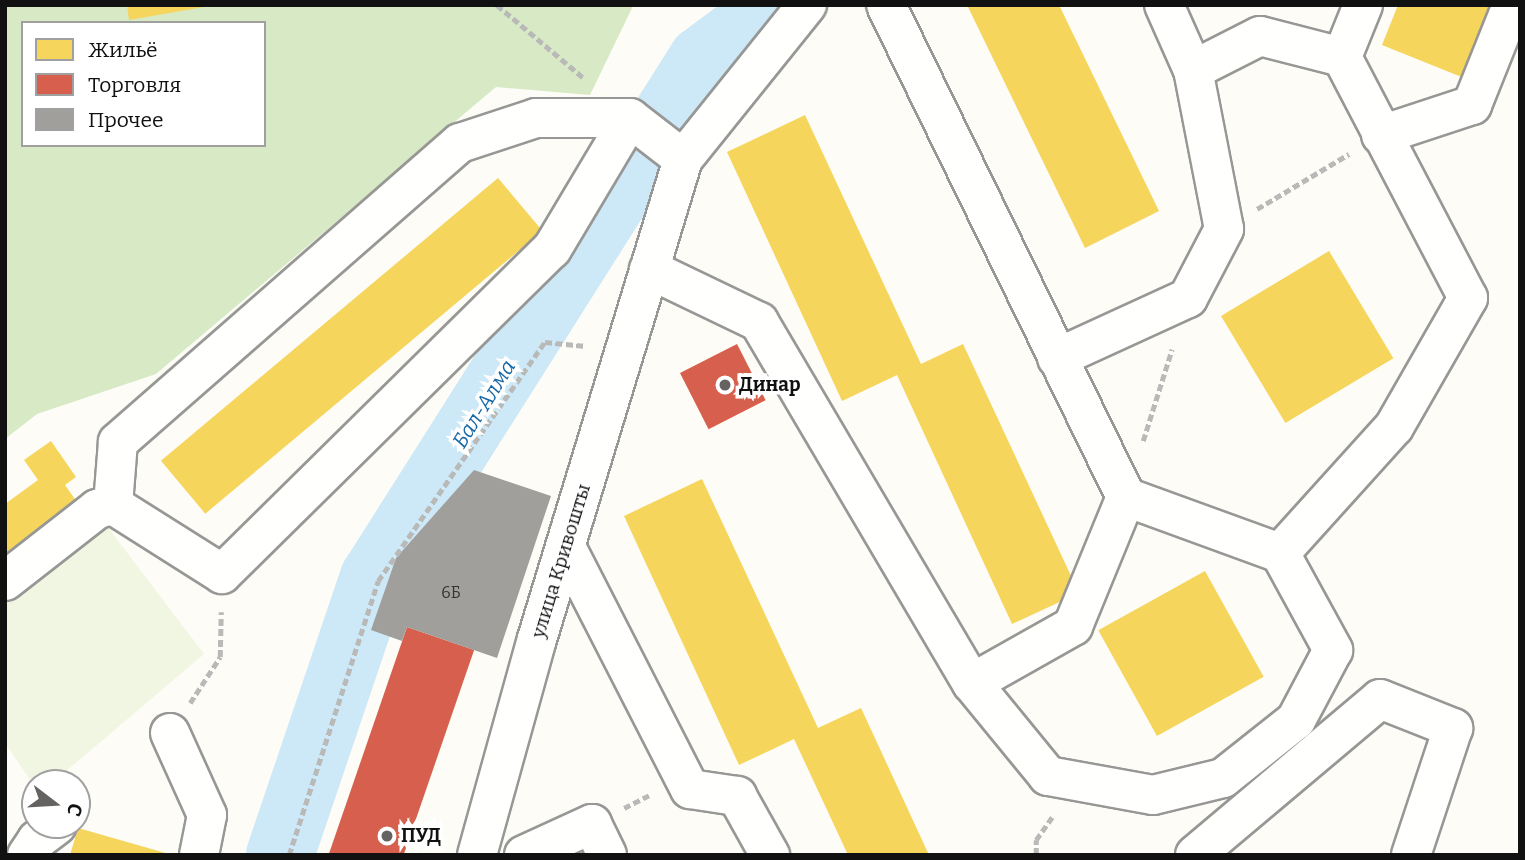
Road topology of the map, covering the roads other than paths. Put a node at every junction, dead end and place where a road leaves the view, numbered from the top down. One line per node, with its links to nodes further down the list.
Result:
1 (807, 5): 10 (street, улица Кривошты)
2 (886, 5): 12 (street)
3 (1164, 5): 7 (street)
4 (1363, 5): 6 (street)
5 (1512, 5): 9 (street)
6 (1342, 57): 7 (street); 9 (street)
7 (1193, 70): 12 (street)
8 (630, 118): 10 (street); 14 (street); 14 (street)
9 (1381, 135): 16 (street)
10 (682, 158): 11 (street, улица Кривошты)
11 (649, 269): 15 (street, улица Кривошты); 18 (street)
12 (1057, 358): 13 (street)
13 (1126, 497): 16 (street); 18 (street)
14 (113, 505): 17 (street)
15 (566, 547): 24 (street, улица Кривошты); 26 (street)
16 (1280, 553): 18 (street)
17 (5, 581)
18 (971, 683)
19 (170, 733): 23 (street)
20 (38, 839): 22 (street)
21 (599, 839): 25 (street)
22 (27, 855)
23 (199, 855)
24 (477, 855)
25 (524, 855)
26 (771, 855)
27 (1195, 855): 28 (street)
28 (1411, 855)

